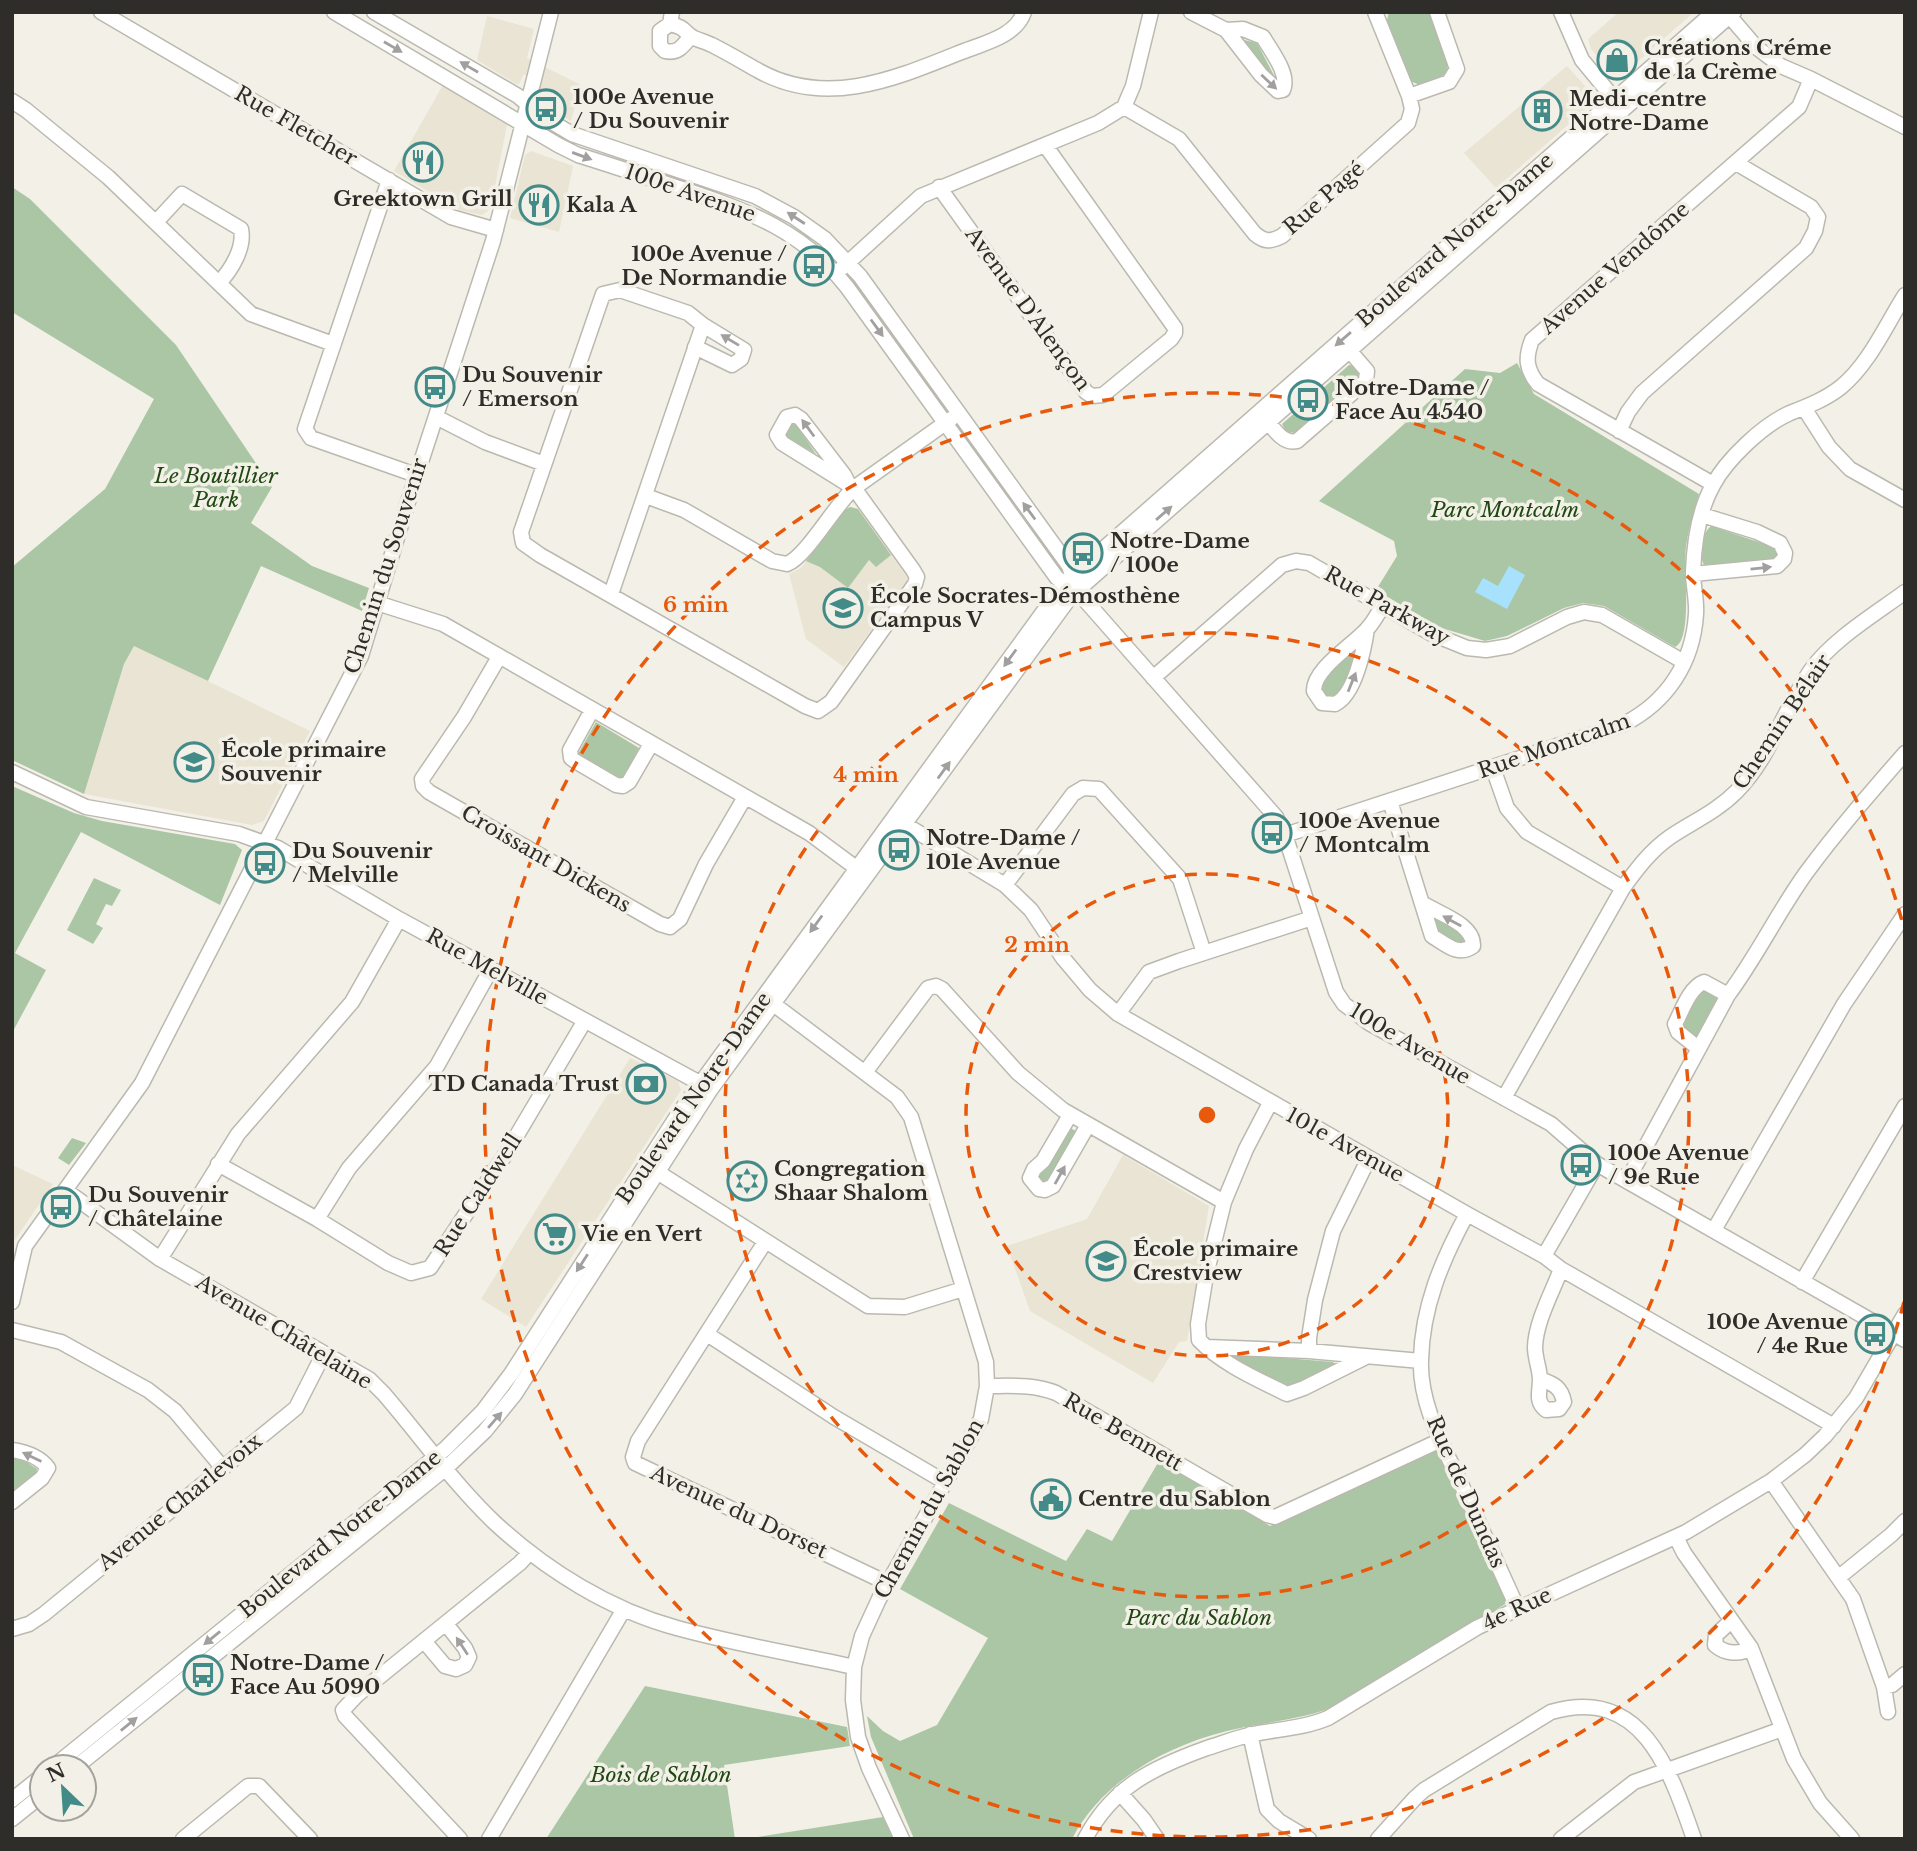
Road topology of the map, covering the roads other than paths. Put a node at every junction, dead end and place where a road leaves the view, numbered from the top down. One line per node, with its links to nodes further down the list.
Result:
1 (102, 12): 26 (street, Rue Fletcher)
2 (334, 12): 22 (street, 100e Avenue, one-way to 22)
3 (374, 12): 19 (street, 100e Avenue, one-way to 3)
4 (551, 12): 19 (street, Chemin du Souvenir)
5 (1024, 12): 15 (street)
6 (1151, 12): 21 (street)
7 (1191, 12): 14 (street)
8 (1375, 12): 17 (street)
9 (1437, 12): 17 (street)
10 (1561, 12): 20 (street)
11 (1714, 12): 20 (street, Boulevard Notre-Dame)
12 (1729, 14): 16 (street); 20 (street, Boulevard Notre-Dame)
13 (671, 18): 15 (street); 15 (street)
14 (1226, 30): 14 (street, one-way to 14)
15 (691, 36)
16 (1811, 79): 23 (street); 25 (street, Avenue Vendôme)
17 (1409, 96): 21 (street, Rue Pagé)
18 (12, 101): 28 (street)
19 (527, 103): 22 (street, Chemin du Souvenir); 30 (street, 100e Avenue, one-way to 19)
20 (1619, 105): 37 (street, Boulevard Notre-Dame); 41 (street, Boulevard Notre-Dame, one-way to 41)
21 (1125, 107): 24 (street)
22 (522, 124): 29 (street, Chemin du Souvenir); 31 (street, 100e Avenue, one-way to 31)
23 (1905, 127)
24 (1045, 145): 27 (street); 27 (street, Avenue D'Alençon)
25 (1736, 163): 43 (street); 43 (street, Avenue Vendôme)
26 (388, 180): 29 (street, Rue Fletcher); 35 (street)
27 (939, 187): 30 (street)
28 (156, 222): 32 (street); 32 (street)
29 (496, 230): 40 (street, Chemin du Souvenir)
30 (848, 262): 31 (street); 39 (street, 100e Avenue)
31 (836, 273): 42 (street, 100e Avenue, one-way to 42)
32 (219, 283): 35 (street)
33 (1905, 295): 38 (street, Rue Montcalm)
34 (703, 325): 36 (street); 36 (street, one-way to 34); 44 (street)
35 (333, 344): 45 (street)
36 (695, 347): 48 (street)
37 (1349, 350): 41 (street, Boulevard Notre-Dame); 41 (street, Boulevard Notre-Dame)
38 (1804, 408): 46 (street, Rue Montcalm); 49 (street)
39 (959, 413): 42 (street); 52 (street, 100e Avenue, one-way to 39)
40 (436, 417): 44 (street); 45 (street, Chemin du Souvenir)
41 (1264, 417): 52 (street, Boulevard Notre-Dame)
42 (945, 423): 47 (street); 52 (street, 100e Avenue)
43 (1619, 431): 46 (street, Avenue Vendôme)
44 (544, 464): 54 (street)
45 (416, 475): 55 (street, Chemin du Souvenir)
46 (1713, 484): 50 (street, Rue Montcalm)
47 (851, 485): 47 (street, one-way to 47); 48 (street); 54 (street)
48 (646, 496): 54 (street)
49 (1905, 500)
50 (1702, 515): 51 (street, Rue Montcalm); 51 (street, one-way to 50)
51 (1693, 574): 59 (street, Rue Montcalm)
52 (1071, 584): 60 (street, 100e Avenue); 68 (street, Boulevard Notre-Dame)
53 (1905, 592): 73 (street, Chemin Bélair)
54 (611, 594)
55 (377, 603): 58 (street); 70 (street, Chemin du Souvenir)
56 (1383, 605): 57 (street); 59 (street, Rue Parkway); 60 (street, Rue Parkway)
57 (1367, 629): 57 (street, one-way to 57)
58 (499, 657): 61 (street); 66 (street, Croissant Dickens)
59 (1684, 662): 64 (street, Rue Montcalm)
60 (1153, 678): 69 (street, 100e Avenue)
61 (592, 710): 62 (street); 62 (street)
62 (651, 744): 66 (street)
63 (1905, 752): 80 (street)
64 (1493, 768): 67 (street, Rue Montcalm); 73 (street)
65 (12, 772): 70 (street, Rue Melville)
66 (745, 797): 71 (street)
67 (1390, 801): 69 (street, Rue Montcalm); 74 (street)
68 (899, 821): 71 (street, Boulevard Notre-Dame); 72 (street, 101e Avenue)
69 (1285, 835): 76 (street, 100e Avenue)
70 (265, 842): 77 (street, Rue Melville); 97 (street, Chemin du Souvenir)
71 (862, 872): 81 (street, Boulevard Notre-Dame)
72 (1005, 885): 78 (street); 82 (street, 101e Avenue)
73 (1623, 888): 87 (street, Chemin Bélair)
74 (1422, 903)
75 (1905, 914): 101 (street)
76 (1312, 918): 78 (street); 87 (street, 100e Avenue)
77 (399, 919): 79 (street, Rue Melville); 93 (street)
78 (1204, 953): 82 (street)
79 (491, 969): 83 (street, Rue Melville); 100 (street)
80 (1728, 995): 84 (street); 84 (street)
81 (768, 1001): 85 (street, Chemin du Sablon); 86 (street, Boulevard Notre-Dame)
82 (1118, 1014): 88 (street, 101e Avenue)
83 (584, 1021): 86 (street, Rue Melville); 100 (street, Rue Caldwell)
84 (1699, 1048): 96 (street)
85 (866, 1071): 90 (street); 107 (street, Chemin du Sablon)
86 (705, 1086): 95 (street, Boulevard Notre-Dame)
87 (1504, 1098): 94 (street, 100e Avenue)
88 (1270, 1103): 92 (street, 101e Avenue); 98 (street)
89 (1905, 1106): 106 (street)
90 (1070, 1115): 91 (street); 91 (street, one-way to 91)
91 (1088, 1125): 98 (street)
92 (1369, 1158): 99 (street, 101e Avenue); 114 (street)
93 (218, 1164): 100 (street, Rue Caldwell); 104 (street)
94 (1597, 1164): 96 (street, 100e Avenue); 103 (street)
95 (652, 1168): 102 (street); 123 (street, Boulevard Notre-Dame, one-way to 123); 125 (street, Boulevard Notre-Dame, one-way to 95)
96 (1627, 1181): 101 (street, 100e Avenue)
97 (65, 1190): 104 (street, Avenue Châtelaine); 108 (street, Chemin du Souvenir)
98 (1224, 1202): 113 (street)
99 (1467, 1214): 103 (street, 101e Avenue); 117 (street, Rue de Dundas)
100 (317, 1219)
101 (1714, 1230): 106 (street, 100e Avenue)
102 (765, 1242): 107 (street); 111 (street, Avenue du Dorset)
103 (1544, 1256): 105 (street, 101e Avenue)
104 (160, 1259): 115 (street, Avenue Châtelaine)
105 (1561, 1269): 118 (street); 120 (street, 101e Avenue)
106 (1802, 1282): 112 (street, 100e Avenue)
107 (963, 1289): 119 (street, Chemin du Sablon)
108 (12, 1302)
109 (1905, 1314): 112 (street, 4e Rue)
110 (12, 1330): 124 (street)
111 (707, 1334): 127 (street); 133 (street, Avenue du Dorset)
112 (1899, 1337): 120 (street, 4e Rue)
113 (1206, 1347): 114 (street); 116 (street)
114 (1309, 1351): 116 (street)
115 (324, 1353): 123 (street, Avenue Châtelaine); 124 (street, Avenue Charlevoix)
116 (1366, 1357): 117 (street)
117 (1420, 1361): 121 (street, Rue de Dundas)
118 (1541, 1379)
119 (987, 1386): 121 (street, Rue Bennett); 127 (street, Chemin du Sablon)
120 (1834, 1426): 126 (street, 4e Rue)
121 (1441, 1440): 134 (street, Rue de Dundas)
122 (12, 1450): 128 (street, one-way to 122)
123 (436, 1456): 125 (street, Avenue Châtelaine); 147 (street, Boulevard Notre-Dame, one-way to 147)
124 (222, 1467): 138 (street, Avenue Charlevoix)
125 (446, 1468): 131 (street, Avenue Châtelaine); 148 (street, Boulevard Notre-Dame, one-way to 125)
126 (1771, 1481): 130 (street, 4e Rue); 132 (street)
127 (945, 1482): 133 (street, Chemin du Sablon)
128 (12, 1502)
129 (1905, 1521): 132 (street)
130 (1676, 1537): 134 (street, 4e Rue); 136 (street)
131 (529, 1553): 135 (street, Avenue Châtelaine); 137 (street)
132 (1839, 1577): 143 (street)
133 (887, 1583): 141 (street, Chemin du Sablon)
134 (1517, 1607): 146 (street, 4e Rue)
135 (624, 1609): 141 (street, Avenue Châtelaine); 158 (street)
136 (1731, 1621): 140 (street); 140 (street)
137 (446, 1624): 139 (street); 139 (street, one-way to 137)
138 (12, 1629)
139 (424, 1641): 157 (street)
140 (1751, 1648): 145 (street)
141 (854, 1667): 159 (street, Chemin du Sablon)
142 (1905, 1674): 143 (street)
143 (1884, 1687): 144 (street)
144 (1888, 1712)
145 (1782, 1729): 149 (street); 166 (street)
146 (1250, 1734): 151 (street, 4e Rue); 162 (street)
147 (70, 1753)
148 (93, 1753)
149 (1667, 1770): 163 (street); 164 (street); 165 (street)
150 (28, 1787): 152 (street)
151 (1119, 1793): 160 (street, 4e Rue); 161 (street)
152 (12, 1800)
153 (28, 1806): 154 (street)
154 (12, 1819)
155 (183, 1839): 156 (street)
156 (310, 1839)
157 (460, 1839)
158 (489, 1839)
159 (902, 1839)
160 (1085, 1839)
161 (1157, 1839)
162 (1309, 1839)
163 (1378, 1839)
164 (1561, 1839)
165 (1694, 1839)
166 (1852, 1839)

